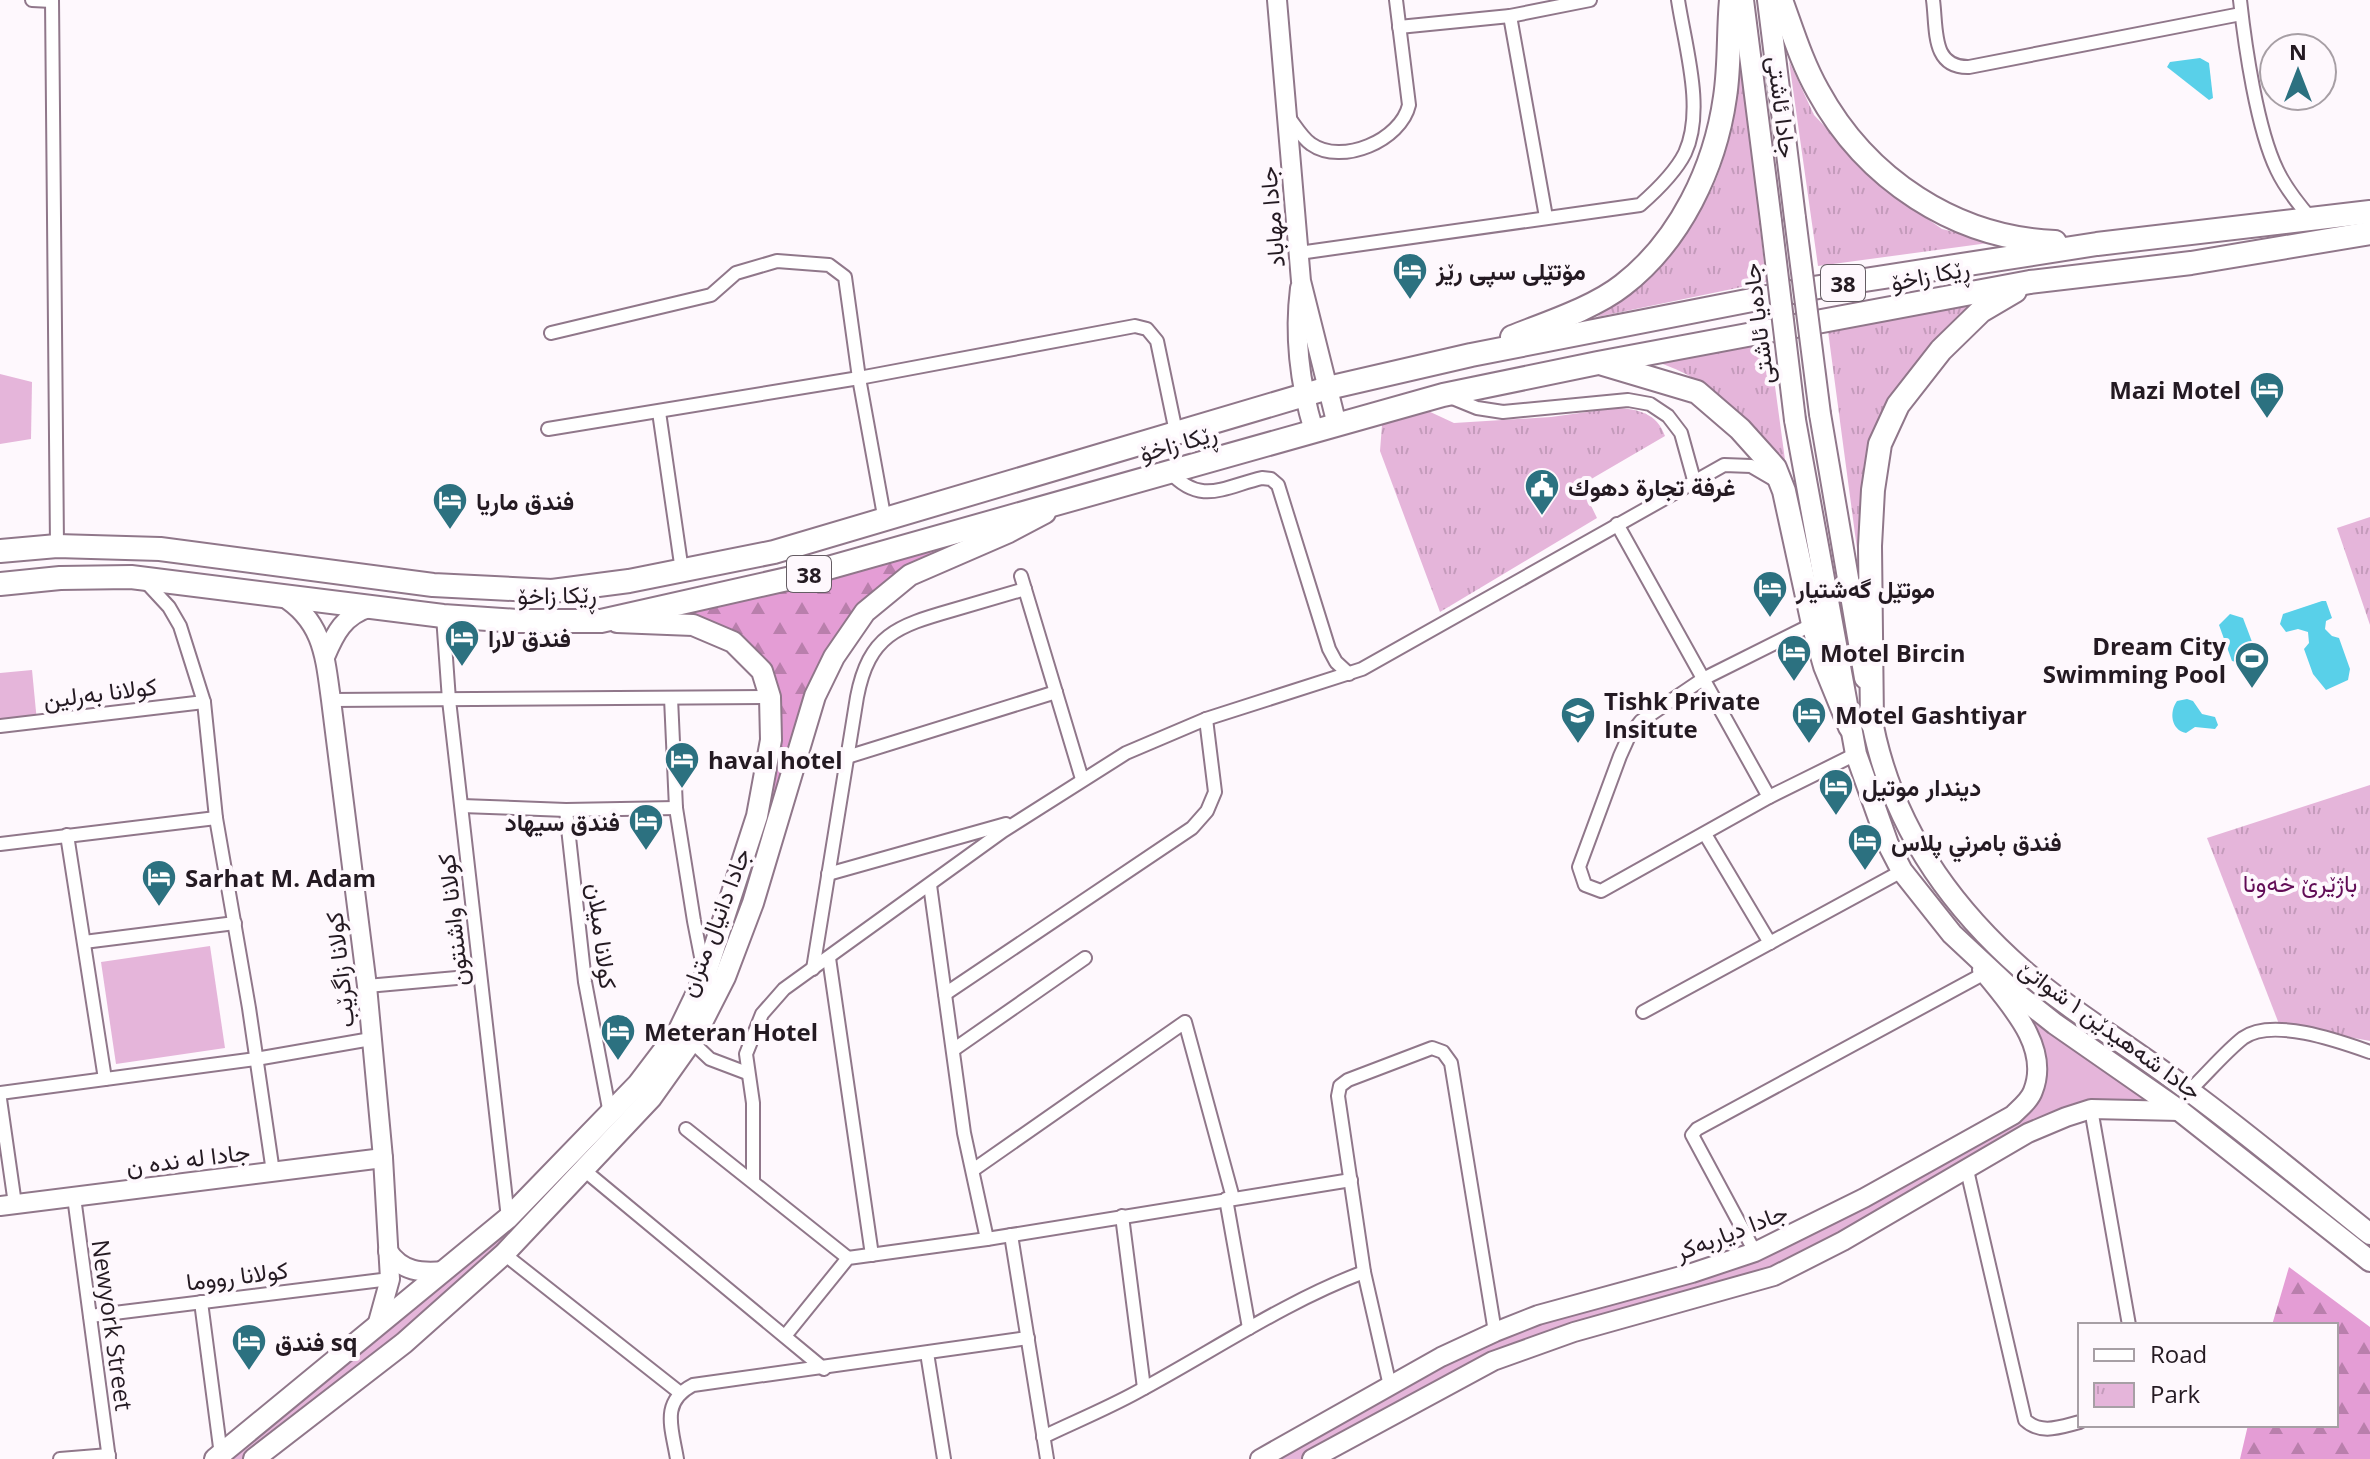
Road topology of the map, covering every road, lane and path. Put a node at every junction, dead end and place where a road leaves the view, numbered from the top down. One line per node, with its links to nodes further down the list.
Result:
1 (32, 0): 12 (street)
2 (1277, 0): 16 (main road, جادا مهاباد)
3 (1396, 0): 15 (street)
4 (1590, 0): 14 (street)
5 (1678, 0): 18 (street)
6 (1731, 0): 27 (highway)
7 (1743, 0): 19 (main road, جادا ئاشتی)
8 (1768, 0): 34 (main road, جادا ئاشتی, bridge)
9 (1781, 0): 22 (highway)
10 (1933, 0): 13 (street)
11 (2240, 0): 13 (street)
12 (52, 1): 46 (street)
13 (2241, 14): 20 (street)
14 (1510, 16): 15 (street); 18 (street)
15 (1399, 27): 16 (street)
16 (1285, 113): 23 (main road, جادا مهاباد)
17 (2370, 212): 20 (highway, ڕێکا زاخۆ / 38)
18 (1546, 217): 23 (street)
19 (1771, 221): 35 (main road, جادەیا ئاشتی, bridge)
20 (2313, 221): 22 (highway, ڕێکا زاخۆ / 38)
21 (2370, 233): 25 (highway, ڕێکا زاخۆ / 38)
22 (2097, 244): 27 (highway, ڕێکا زاخۆ / 38)
23 (1299, 253): 24 (main road, جادا مهاباد)
24 (1301, 281): 30 (main road, جادا مهاباد); 32 (main road)
25 (2030, 282): 28 (highway, ڕێکا زاخۆ / 38); 66 (highway)
26 (551, 333): 29 (street)
27 (1471, 355): 30 (highway, ڕێکا زاخۆ / 38)
28 (1598, 363): 31 (highway, ڕێکا زاخۆ / 38); 42 (highway)
29 (859, 378): 33 (street); 39 (street); 44 (street)
30 (1328, 388): 32 (highway, ڕێکا زاخۆ / 38); 36 (main road, جادا مهاباد)
31 (1443, 395): 36 (highway, ڕێکا زاخۆ / 38); 41 (street)
32 (1303, 397): 38 (main road); 39 (highway, ڕێکا زاخۆ / 38)
33 (659, 412): 37 (street); 48 (street)
34 (1820, 414): 66 (main road, جادا شەهیدێن ١ شواتێ)
35 (1795, 420): 66 (main road, جادا شەهیدێن ١ شواتێ)
36 (1337, 425): 38 (highway, ڕێکا زاخۆ / 38)
37 (548, 429)
38 (1314, 431): 40 (highway, ڕێکا زاخۆ / 38)
39 (1176, 432): 44 (highway, ڕێکا زاخۆ / 38)
40 (1169, 471): 43 (highway, ڕێکا زاخۆ / 38); 57 (street)
41 (1694, 480): 42 (street); 45 (street)
42 (1784, 491): 55 (highway)
43 (1072, 498): 54 (highway, ڕێکا زاخۆ / 38); 92 (main road, جادا دانيال متران)
44 (885, 521): 48 (highway, ڕێکا زاخۆ / 38)
45 (1617, 524): 57 (street); 58 (street)
46 (57, 546): 47 (highway, ڕێکا زاخۆ / 38); 48 (highway, ڕێکا زاخۆ / 38)
47 (0, 551)
48 (682, 571)
49 (142, 578): 50 (highway, ڕێکا زاخۆ / 38); 51 (highway, ڕێکا زاخۆ / 38); 64 (street)
50 (0, 584)
51 (282, 596): 52 (highway, ڕێکا زاخۆ / 38); 56 (main road, كولانا زاگرێب)
52 (371, 607): 53 (highway, ڕێکا زاخۆ / 38); 56 (main road)
53 (443, 616): 54 (highway, ڕێکا زاخۆ / 38); 63 (street, كولانا واشنتون)
54 (601, 621): 60 (main road, جادا دانيال متران)
55 (1813, 624): 58 (street); 66 (highway)
56 (325, 657): 62 (main road, كولانا زاگرێب)
57 (1349, 674): 65 (street)
58 (1703, 679): 71 (street); 77 (street)
59 (1056, 692): 69 (street); 69 (street); 70 (street)
60 (770, 697): 61 (street); 92 (main road, جادا دانيال متران)
61 (671, 698): 63 (street); 73 (street)
62 (331, 700): 63 (street); 93 (main road, كولانا زاگرێب)
63 (449, 700): 72 (street, كولانا واشنتون)
64 (204, 702): 67 (street, كولانا بەرلین); 75 (street)
65 (1206, 719): 70 (street); 94 (street)
66 (1861, 725): 68 (main road, جادا شەهیدێن ١ شواتێ); 103 (main road, جادا شەهیدێن ١ شواتێ)
67 (0, 726)
68 (1856, 754): 71 (street); 80 (main road, جادا شەهیدێن ١ شواتێ)
69 (847, 757): 81 (street)
70 (1082, 779): 76 (street)
71 (1769, 797): 77 (street)
72 (462, 806): 74 (street); 91 (street, كولانا واشنتون)
73 (676, 808): 74 (street); 92 (street)
74 (566, 810): 107 (street, كولانا ميلان)
75 (216, 818): 78 (street); 83 (street)
76 (1018, 821): 81 (street); 82 (street)
77 (1705, 834): 86 (street)
78 (67, 835): 79 (street); 85 (street)
79 (0, 844)
80 (1902, 871): 84 (main road, جادا شەهیدێن ١ شواتێ); 86 (street)
81 (828, 874): 89 (street)
82 (930, 885): 87 (street); 94 (street)
83 (235, 923): 85 (street); 100 (street)
84 (1952, 934): 90 (main road, جادا دیاربه‌كر); 106 (main road, جادا شەهیدێن ١ شواتێ)
85 (84, 942): 102 (street)
86 (1770, 943): 95 (street)
87 (829, 958): 89 (street); 129 (street)
88 (1085, 958): 98 (street)
89 (813, 969): 101 (street)
90 (1985, 973): 115 (main road, جادا دیاربه‌كر); 127 (street)
91 (479, 976): 93 (street); 122 (street, كولانا واشنتون)
92 (714, 980): 97 (main road, جادا دانيال متران); 107 (main road, جادا دانيال متران)
93 (367, 986): 96 (main road, كولانا زاگرێب)
94 (945, 994): 98 (street)
95 (1643, 1012)
96 (371, 1039): 100 (street); 109 (main road, كولانا زاگرێب)
97 (691, 1041): 101 (street); 110 (main road, جادا دانيال متران)
98 (953, 1050): 111 (street)
99 (2370, 1052): 103 (street)
100 (256, 1059): 102 (street); 113 (street)
101 (747, 1073): 116 (street)
102 (105, 1079): 104 (street)
103 (2189, 1091): 123 (main road, جادا شەهیدێن ١ شواتێ)
104 (0, 1096): 120 (street)
105 (2091, 1109): 106 (main road, جادا دیاربه‌كر); 112 (main road, جادا دیاربه‌كر); 137 (street)
106 (2180, 1111): 131 (main road, جادا شەهیدێن ١ شواتێ)
107 (610, 1114): 122 (main road, جادا دانيال متران)
108 (686, 1129): 116 (street)
109 (383, 1158): 113 (main road, جادا له نده ن); 126 (main road, كولانا زاگرێب)
110 (584, 1170): 128 (main road, جادا دانيال متران); 141 (street)
111 (973, 1170): 118 (street); 125 (street)
112 (1967, 1170): 119 (main road, جادا دیاربه‌كر); 148 (street)
113 (273, 1172): 117 (main road, جادا له نده ن)
114 (1351, 1180): 118 (street); 133 (street); 140 (street)
115 (1897, 1180): 119 (main road); 127 (main road, جادا دیاربه‌كر)
116 (753, 1181): 130 (street)
117 (74, 1197): 120 (main road, جادا له نده ن); 136 (street, Newyork Street)
118 (1230, 1199): 121 (street); 139 (street)
119 (1910, 1203): 158 (main road, جادا دیاربه‌كر)
120 (7, 1205)
121 (1122, 1216): 124 (street); 146 (street)
122 (508, 1218): 132 (main road, جادا دانيال متران)
123 (2370, 1234)
124 (1011, 1235): 125 (street); 142 (street)
125 (987, 1239): 129 (street)
126 (388, 1251): 132 (main road); 134 (main road, كولانا زاگرێب)
127 (1755, 1252): 140 (main road, جادا دیاربه‌كر)
128 (504, 1254): 147 (street); 153 (main road, جادا دانيال متران)
129 (872, 1255): 130 (street)
130 (848, 1258): 141 (street)
131 (2370, 1261)
132 (444, 1271): 138 (main road, جادا دانيال متران)
133 (1364, 1272): 139 (street); 145 (street)
134 (390, 1279): 135 (street, كولانا رووما); 138 (main road, كولانا زاگرێب)
135 (201, 1302): 136 (street, كولانا رووما); 151 (street)
136 (90, 1316): 150 (street, Newyork Street)
137 (2129, 1323)
138 (377, 1326): 151 (main road, جادا دانيال متران)
139 (1249, 1328): 146 (street)
140 (1495, 1332): 145 (main road, جادا دیاربه‌كر)
141 (785, 1336): 144 (street)
142 (1028, 1338): 143 (street); 149 (street)
143 (927, 1353): 144 (street); 155 (street)
144 (824, 1369): 147 (street)
145 (1390, 1386): 157 (main road, جادا دیاربه‌كر)
146 (1144, 1388): 149 (street)
147 (679, 1392): 154 (street)
148 (2078, 1422)
149 (1043, 1437): 156 (street)
150 (109, 1457): 152 (street)
151 (218, 1457)
152 (60, 1459)
153 (254, 1459)
154 (677, 1459)
155 (944, 1459)
156 (1047, 1459)
157 (1260, 1459)
158 (1312, 1459)

